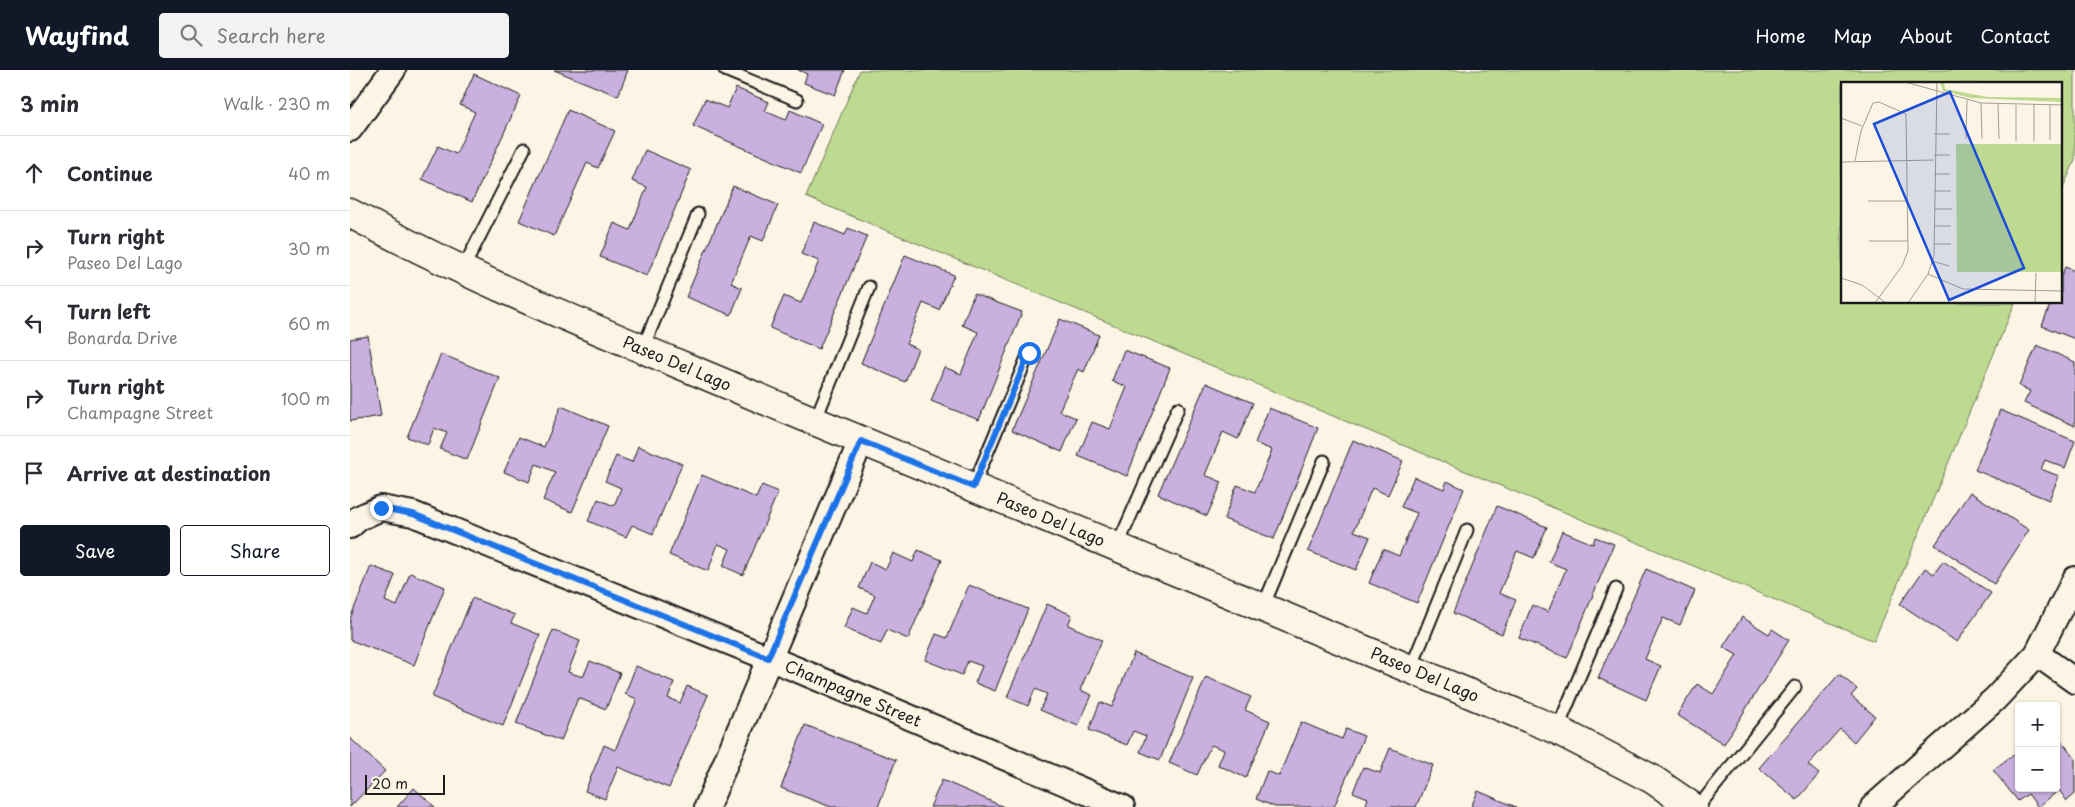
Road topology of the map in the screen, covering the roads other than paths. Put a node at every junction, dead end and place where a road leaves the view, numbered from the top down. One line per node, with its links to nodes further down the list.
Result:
1 (393, 70): 4 (street)
2 (725, 70): 3 (lane)
3 (797, 100)
4 (350, 129)
5 (524, 149): 8 (lane)
6 (350, 213): 8 (street, Paseo Del Lago)
7 (698, 214): 10 (lane)
8 (463, 269): 10 (street, Paseo Del Lago)
9 (869, 287): 13 (lane)
10 (643, 348): 13 (street, Paseo Del Lago)
11 (1029, 353): 16 (lane)
12 (1178, 408): 19 (lane)
13 (815, 421): 14 (street, Paseo Del Lago)
14 (861, 441): 16 (street, Paseo Del Lago); 24 (street)
15 (1324, 461): 22 (lane)
16 (973, 487): 19 (street, Paseo Del Lago)
17 (354, 522): 24 (street, Champagne Street)
18 (1467, 530): 25 (lane)
19 (1117, 547): 22 (street, Paseo Del Lago)
20 (2075, 579): 23 (street)
21 (1616, 589): 28 (lane)
22 (1263, 607): 25 (street, Paseo Del Lago)
23 (2037, 654): 26 (street); 33 (street)
24 (768, 658): 29 (street, Champagne Street); 30 (street)
25 (1411, 668): 28 (street, Paseo Del Lago)
26 (2075, 681)
27 (1795, 687): 32 (lane)
28 (1557, 730): 31 (street, Paseo Del Lago)
29 (1109, 804)
30 (707, 807)
31 (1693, 807)
32 (1698, 807)
33 (1874, 807)

